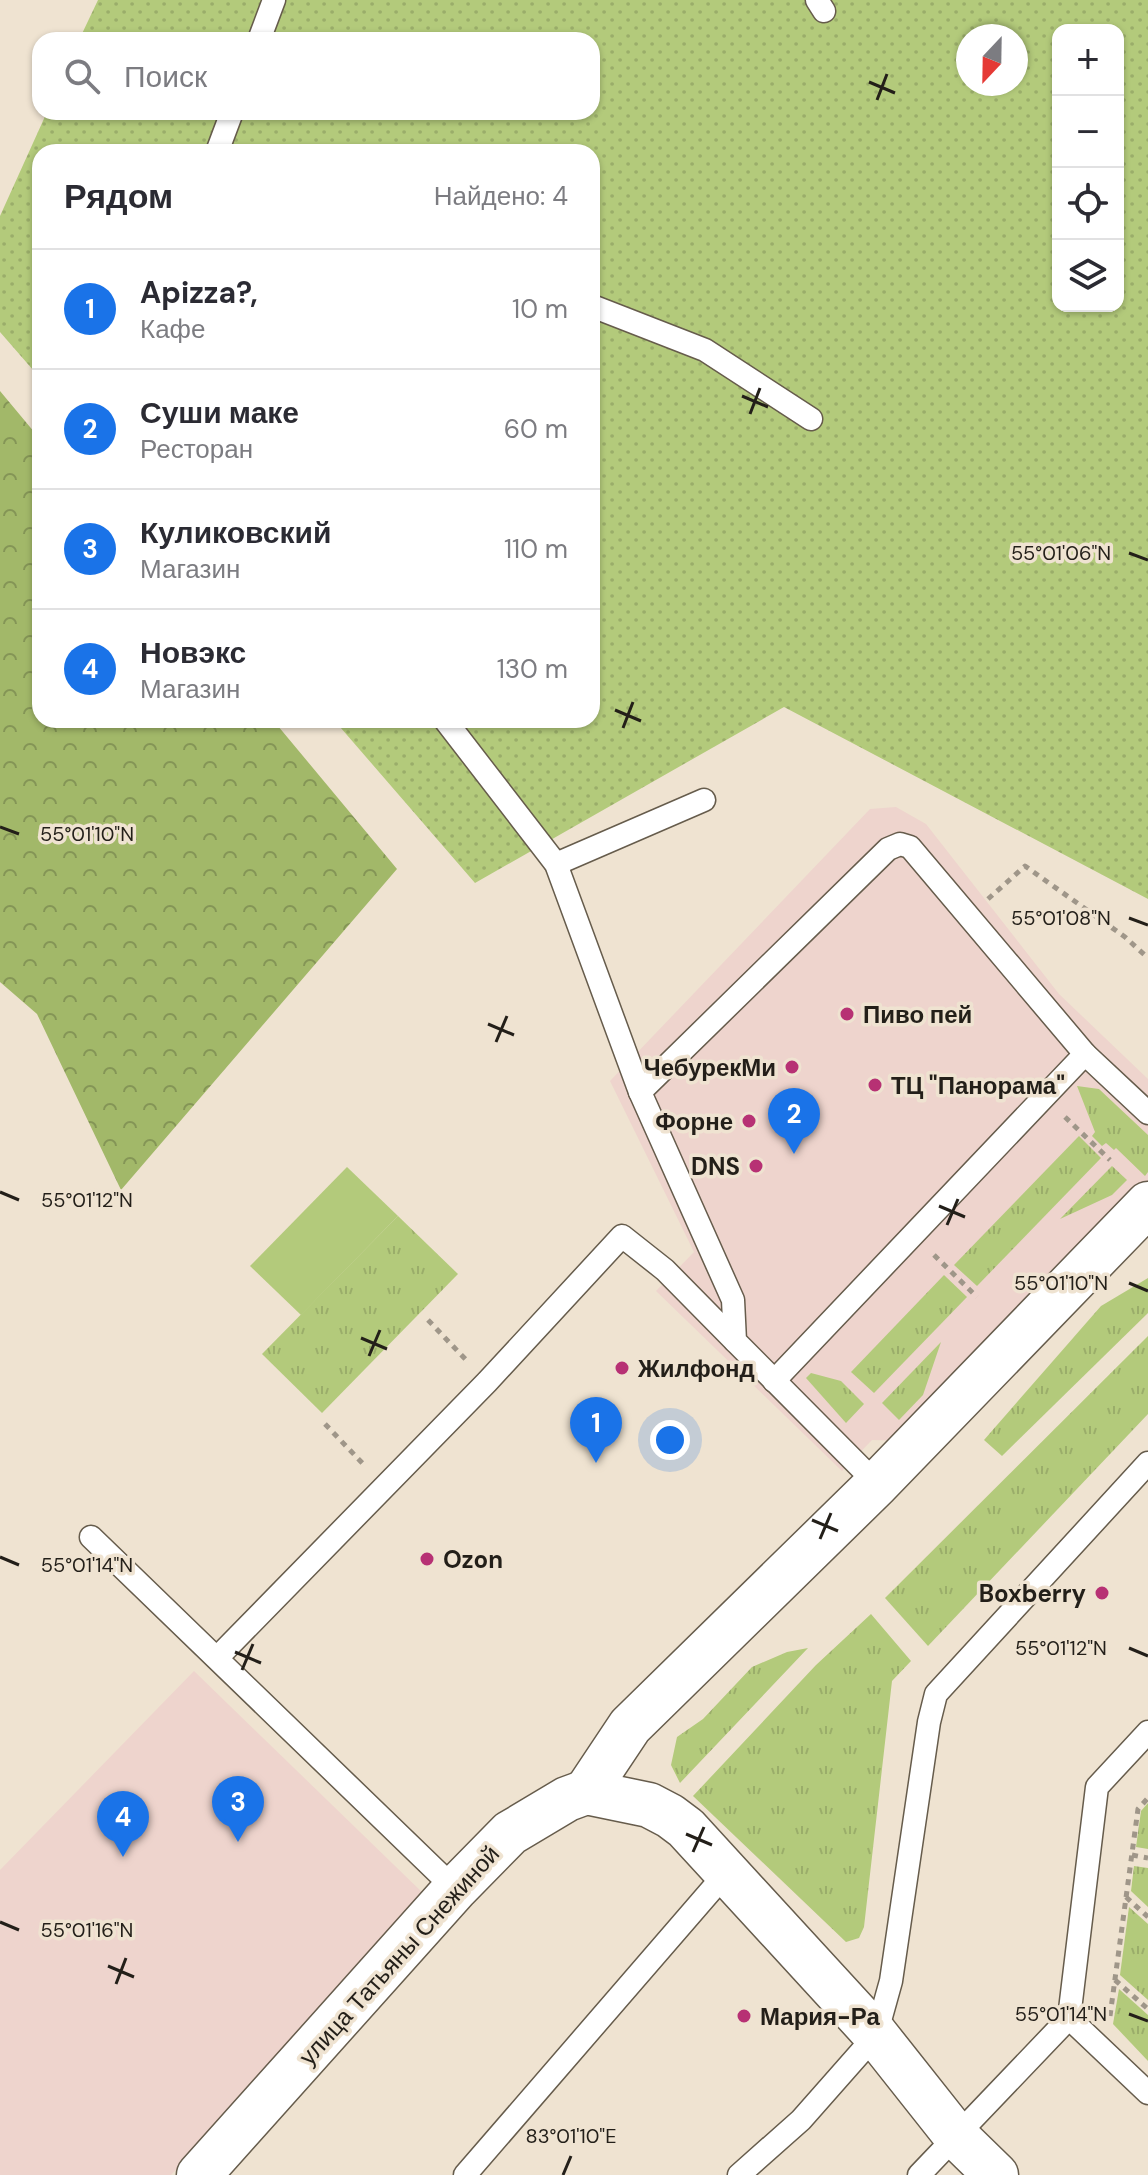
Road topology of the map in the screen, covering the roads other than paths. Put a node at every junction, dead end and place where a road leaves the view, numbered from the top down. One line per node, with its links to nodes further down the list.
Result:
1 (274, 0): 2 (lane)
2 (262, 32)
3 (229, 120): 4 (lane)
4 (220, 144)
5 (600, 309): 6 (lane)
6 (811, 419)
7 (451, 728): 9 (lane)
8 (704, 800): 9 (lane)
9 (556, 864): 11 (lane)
10 (1085, 1054): 11 (lane); 12 (lane); 15 (lane)
11 (640, 1092): 14 (lane)
12 (1148, 1113)
13 (1148, 1204): 17 (street)
14 (735, 1341): 15 (lane); 19 (lane)
15 (774, 1381): 17 (lane)
16 (1148, 1463): 25 (lane)
17 (877, 1484): 21 (street)
18 (91, 1537): 19 (lane)
19 (217, 1658): 23 (lane)
20 (1148, 1732): 24 (lane)
21 (586, 1792): 22 (street); 23 (street, улица Татьяны Снежиной)
22 (727, 1872): 25 (street); 29 (lane)
23 (455, 1889): 28 (street, улица Татьяны Снежиной)
24 (1069, 2018): 26 (lane); 27 (lane)
25 (876, 2035): 27 (street); 30 (lane)
26 (1148, 2093)
27 (956, 2136): 31 (lane); 32 (street)
28 (199, 2175)
29 (465, 2175)
30 (739, 2175)
31 (919, 2175)
32 (996, 2175)

